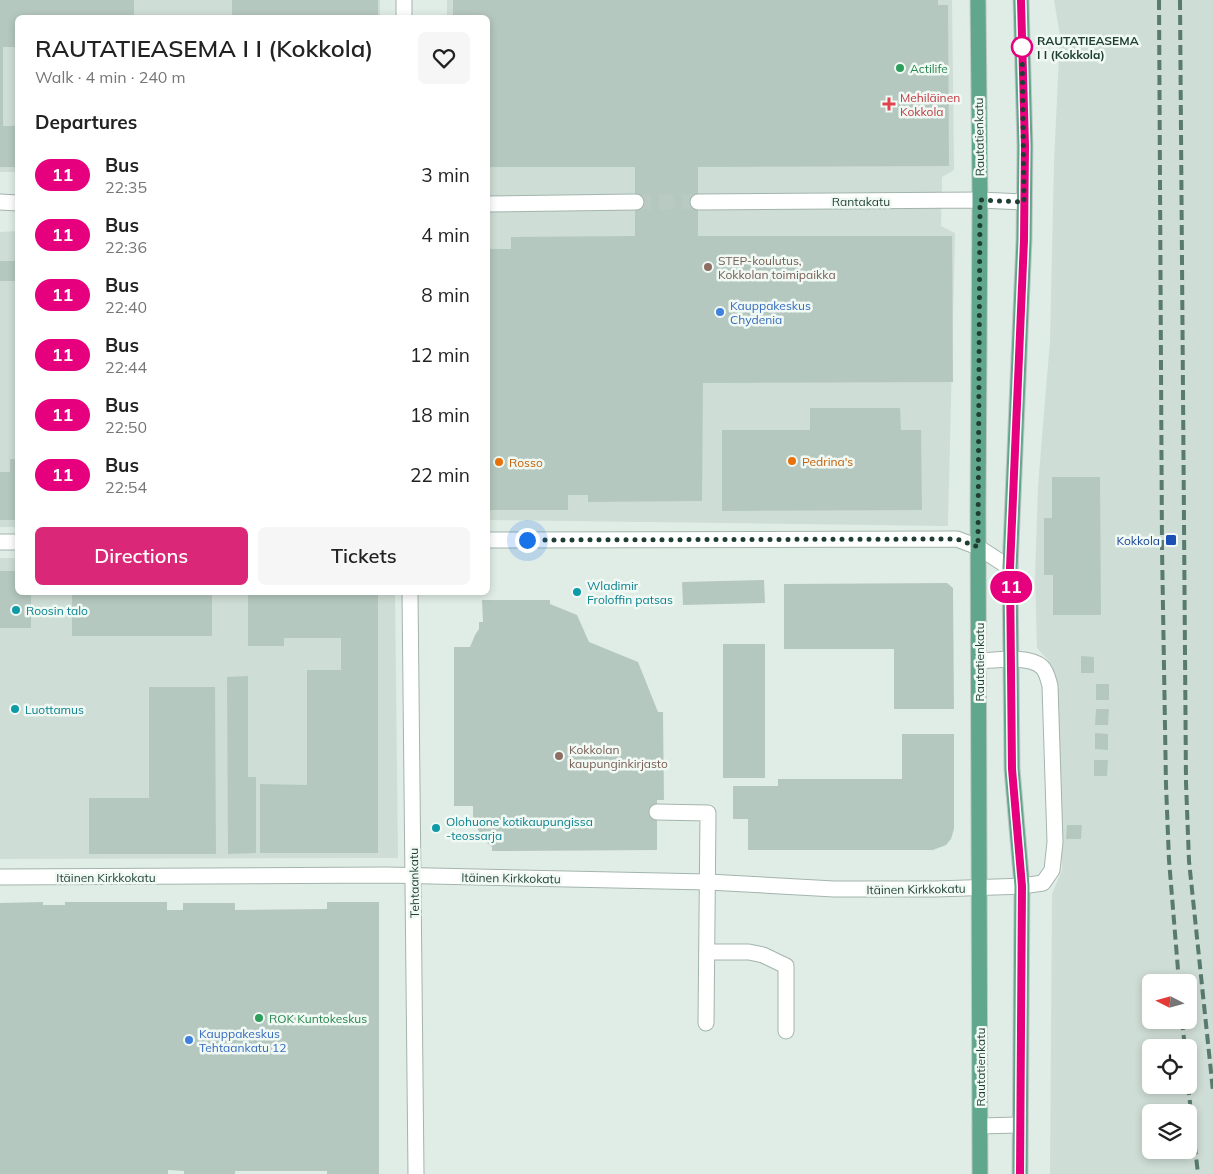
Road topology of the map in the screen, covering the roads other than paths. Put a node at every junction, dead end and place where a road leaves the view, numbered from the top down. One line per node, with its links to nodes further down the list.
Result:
1 (404, 0): 4 (street)
2 (978, 0): 5 (main road, Rautatienkatu)
3 (1022, 0): 9 (main road)
4 (404, 15)
5 (980, 200): 8 (street, Rantakatu); 9 (street, Rantakatu); 15 (main road, Rautatienkatu)
6 (0, 202): 10 (street)
7 (636, 202): 11 (street)
8 (698, 202)
9 (1024, 202): 16 (main road)
10 (15, 203)
11 (490, 204)
12 (490, 540): 15 (street)
13 (0, 542): 14 (street)
14 (15, 542)
15 (978, 547): 16 (street); 19 (main road, Rautatienkatu)
16 (1010, 568): 18 (main road)
17 (410, 595): 21 (street, Tehtaankatu)
18 (1011, 660): 19 (street, Itäinen Kirkkokatu); 24 (main road); 24 (street, Itäinen Kirkkokatu)
19 (978, 661): 25 (main road, Rautatienkatu)
20 (657, 812): 23 (street)
21 (414, 876): 22 (street, Itäinen Kirkkokatu); 23 (street, Itäinen Kirkkokatu); 31 (street, Tehtaankatu)
22 (0, 877)
23 (708, 882): 25 (street, Itäinen Kirkkokatu); 26 (street)
24 (1022, 886): 25 (street, Itäinen Kirkkokatu); 29 (main road)
25 (980, 888): 30 (main road, Rautatienkatu)
26 (707, 952): 27 (street); 28 (street)
27 (706, 1023)
28 (786, 1031)
29 (1020, 1125): 30 (street); 33 (main road)
30 (980, 1126): 32 (main road, Rautatienkatu)
31 (416, 1174)
32 (980, 1174)
33 (1020, 1174)

